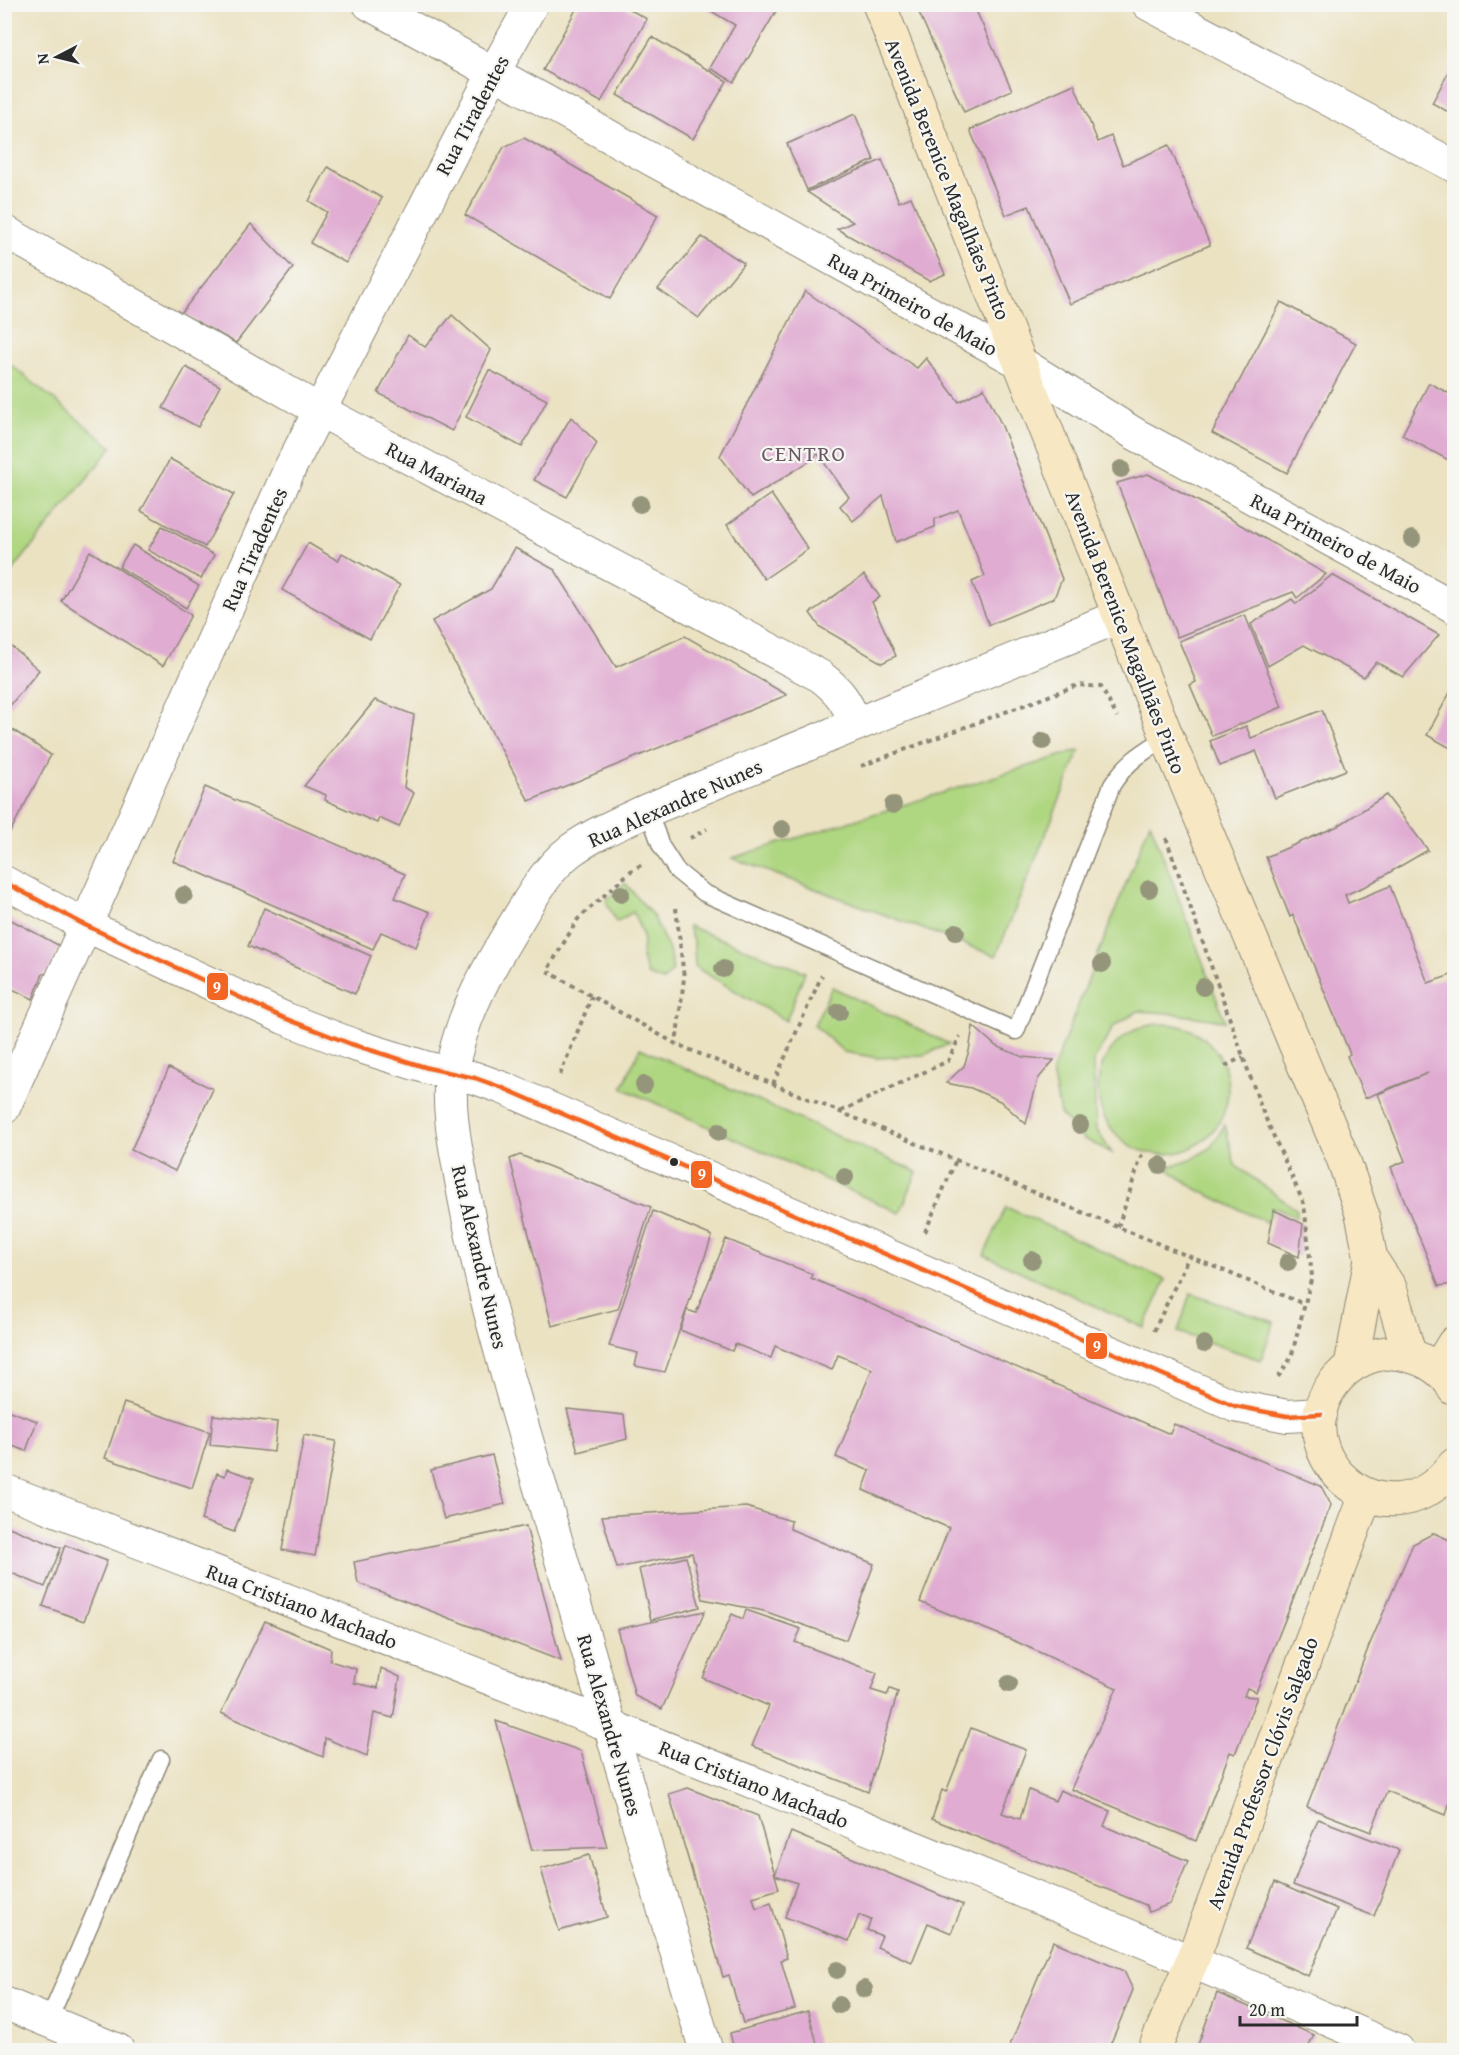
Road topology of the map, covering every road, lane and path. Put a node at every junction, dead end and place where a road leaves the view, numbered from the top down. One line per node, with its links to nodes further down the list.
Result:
1 (369, 4): 5 (street, Rua Primeiro de Maio)
2 (532, 4): 5 (street, Rua Tiradentes)
3 (879, 4): 8 (main road, Avenida Berenice Magalhães Pinto)
4 (1148, 4): 6 (street)
5 (494, 72): 8 (street, Rua Primeiro de Maio); 9 (street, Rua Tiradentes)
6 (1455, 166)
7 (4, 231): 9 (street, Rua Mariana)
8 (1021, 363): 10 (street, Rua Primeiro de Maio); 11 (main road, Avenida Berenice Magalhães Pinto)
9 (319, 410): 12 (street, Rua Mariana); 22 (street, Rua Tiradentes)
10 (1455, 607)
11 (1120, 616): 12 (street, Rua Alexandre Nunes); 13 (main road, Avenida Berenice Magalhães Pinto)
12 (856, 725): 16 (street, Rua Alexandre Nunes)
13 (1167, 737): 14 (lane); 39 (main road, Avenida Berenice Magalhães Pinto)
14 (1137, 756): 15 (path); 25 (lane)
15 (858, 766)
16 (648, 810): 19 (lane); 29 (street, Rua Alexandre Nunes)
17 (716, 823): 19 (path)
18 (1165, 834): 27 (path)
19 (665, 852): 20 (lane); 24 (path)
20 (675, 867): 23 (lane); 26 (path)
21 (4, 882): 22 (street)
22 (85, 925): 29 (street); 32 (street, Rua Tiradentes)
23 (833, 950): 25 (lane); 31 (path)
24 (592, 996): 26 (path); 30 (path)
25 (969, 1011): 33 (path)
26 (676, 1044): 31 (path)
27 (1243, 1057): 28 (path); 40 (path)
28 (1225, 1066)
29 (451, 1074): 41 (street); 49 (street, Rua Alexandre Nunes)
30 (558, 1079)
31 (773, 1084): 33 (path)
32 (4, 1108)
33 (841, 1112): 35 (path)
34 (1143, 1151): 36 (path)
35 (956, 1160): 36 (path); 37 (path)
36 (1118, 1227): 38 (path)
37 (924, 1235)
38 (1189, 1256): 40 (path); 41 (path)
39 (1371, 1259): 42 (main road, Avenida Berenice Magalhães Pinto); 43 (main road, Avenida Berenice Magalhães Pinto)
40 (1304, 1304): 44 (path)
41 (1138, 1364): 44 (street)
42 (1351, 1365): 43 (main road); 45 (main road)
43 (1444, 1371)
44 (1246, 1408): 45 (street)
45 (1321, 1414): 48 (main road)
46 (1451, 1477): 48 (main road)
47 (4, 1490): 49 (street, Rua Cristiano Machado)
48 (1366, 1495): 51 (main road, Avenida Professor Clóvis Salgado)
49 (609, 1725): 51 (street, Rua Cristiano Machado); 55 (street, Rua Alexandre Nunes)
50 (161, 1759): 53 (lane)
51 (1192, 1961): 56 (main road, Avenida Professor Clóvis Salgado); 57 (street, Rua Cristiano Machado)
52 (4, 2003): 53 (street)
53 (48, 2022): 54 (street)
54 (118, 2050)
55 (706, 2050)
56 (1154, 2050)
57 (1398, 2050)

